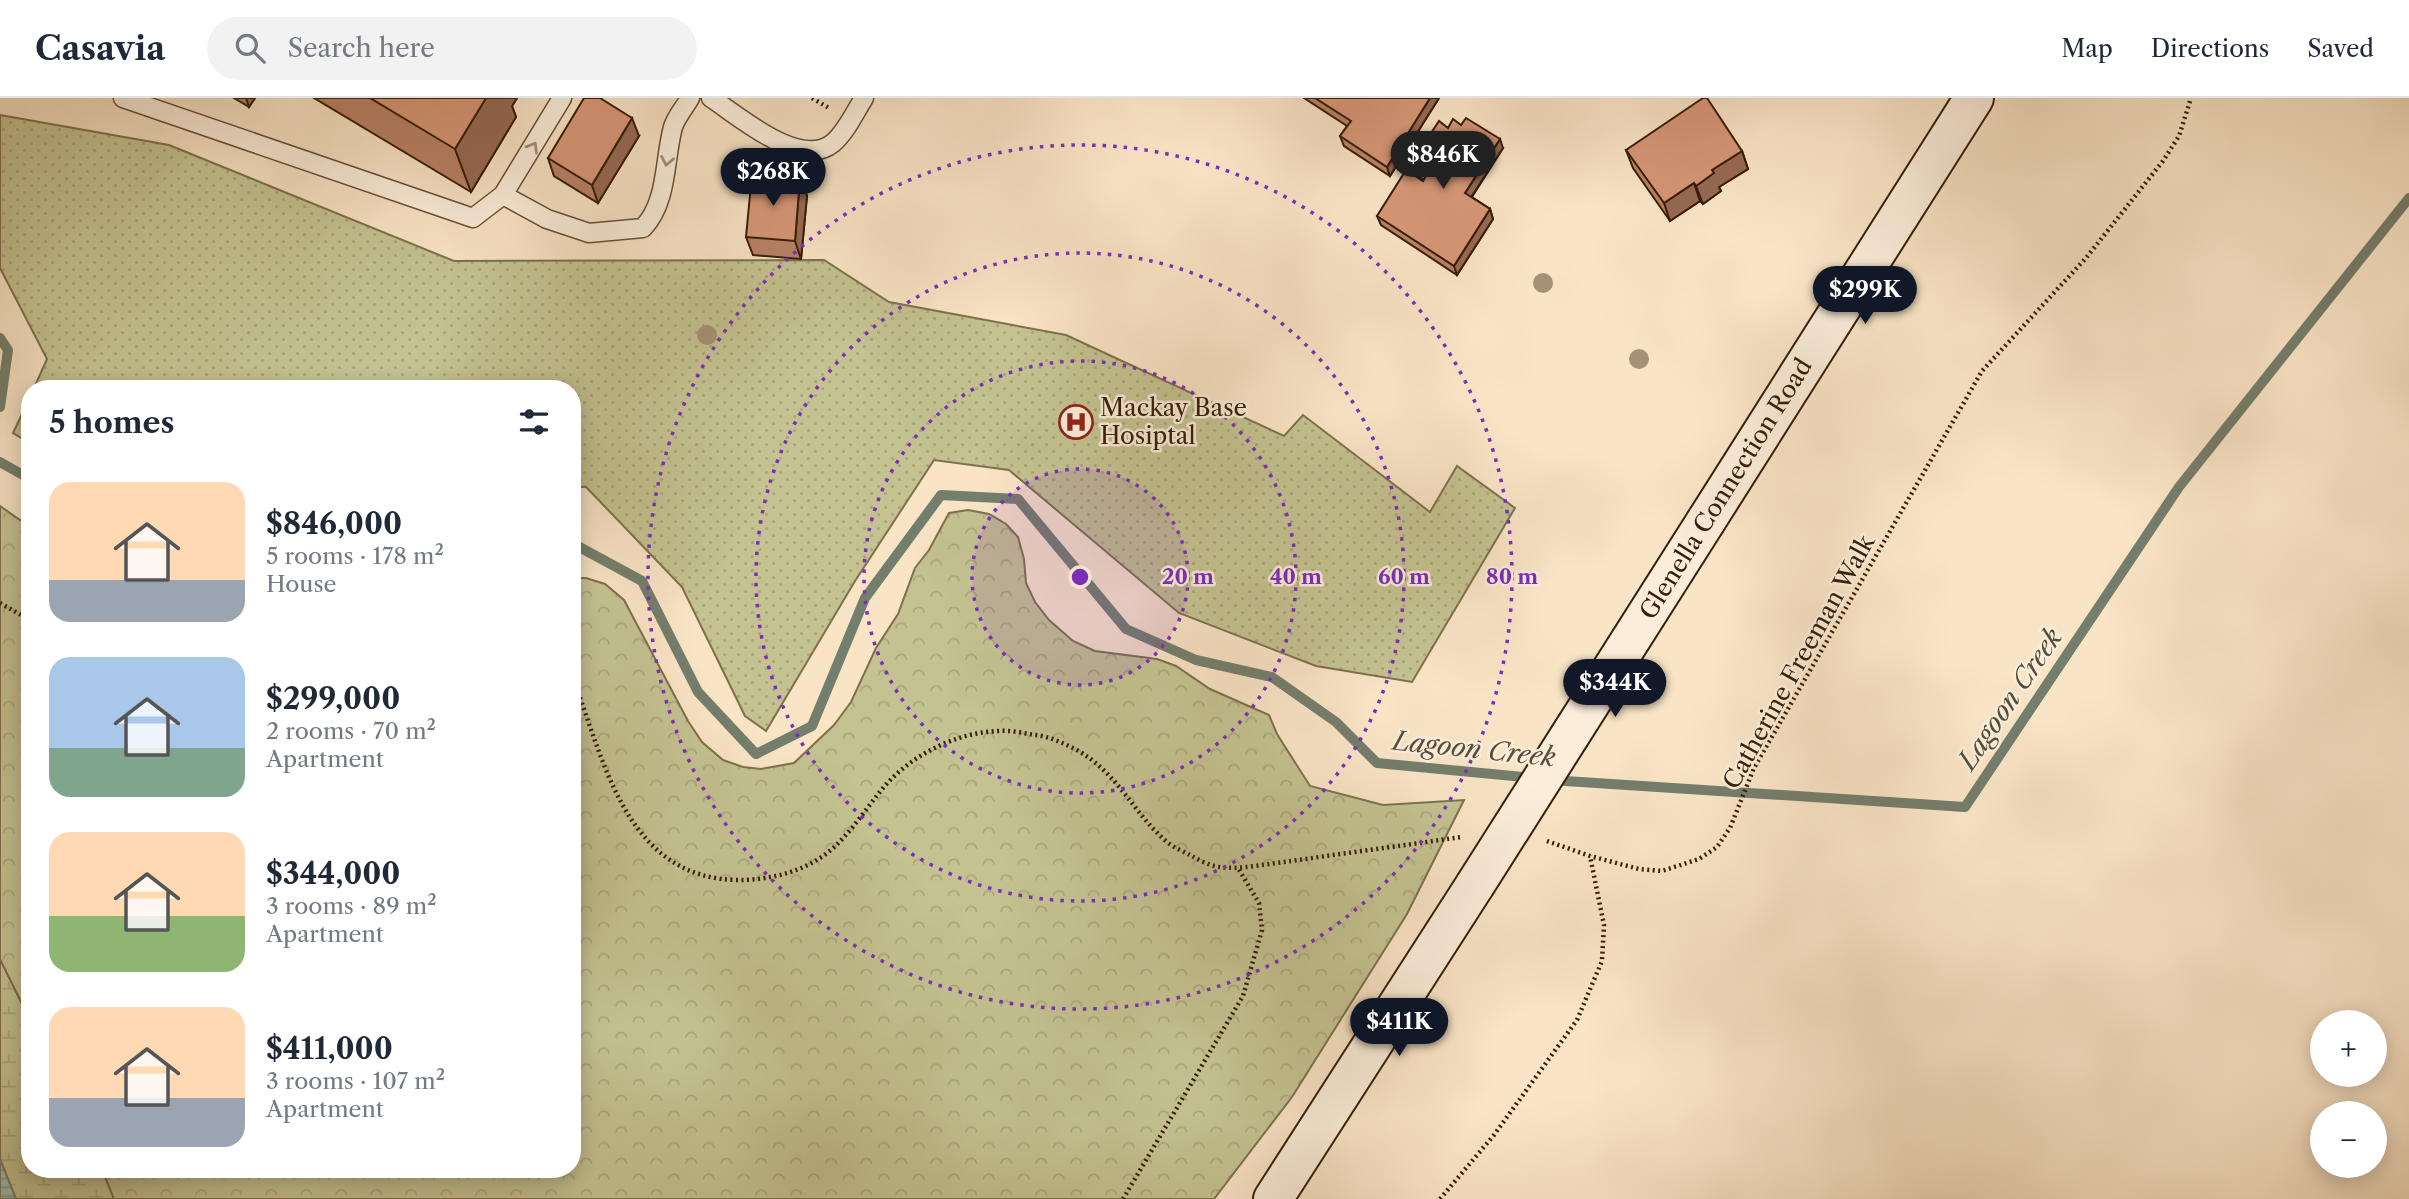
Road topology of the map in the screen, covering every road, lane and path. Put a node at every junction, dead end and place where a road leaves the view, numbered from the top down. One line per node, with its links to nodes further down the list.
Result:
1 (123, 98): 10 (lane)
2 (562, 98): 10 (lane, one-way to 2)
3 (691, 98): 10 (lane, one-way to 10)
4 (711, 98): 6 (lane)
5 (812, 98): 9 (path)
6 (864, 98)
7 (1974, 98): 19 (main road, Glenella Connection Road, bridge)
8 (2191, 98): 16 (path, Catherine Freeman Walk)
9 (835, 112)
10 (503, 195)
11 (0, 603): 12 (path)
12 (21, 615)
13 (581, 700): 17 (path)
14 (1474, 836): 17 (path)
15 (1545, 841): 16 (path, Catherine Freeman Walk)
16 (1590, 856): 20 (path)
17 (1238, 868): 18 (path)
18 (1123, 1199)
19 (1273, 1199)
20 (1440, 1199)

